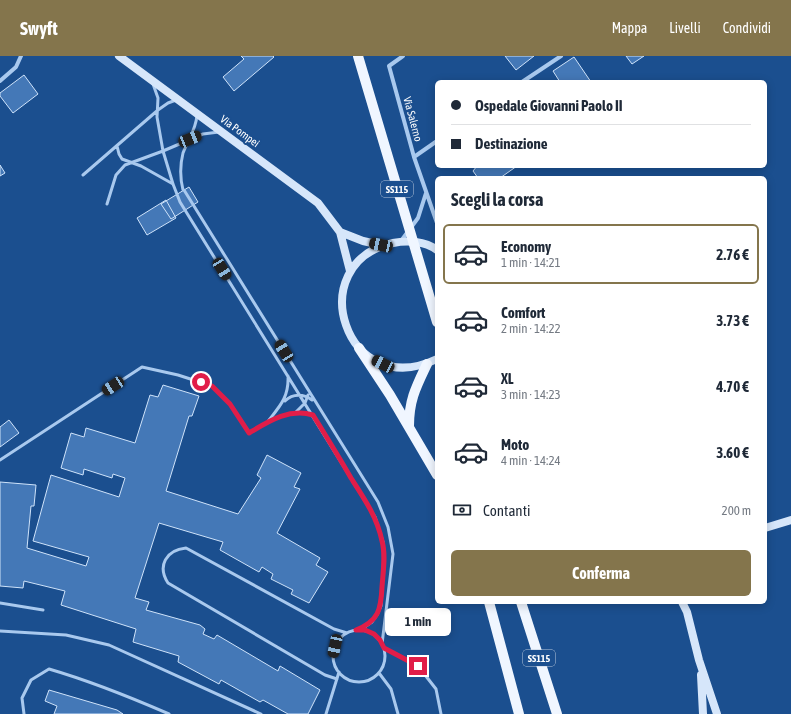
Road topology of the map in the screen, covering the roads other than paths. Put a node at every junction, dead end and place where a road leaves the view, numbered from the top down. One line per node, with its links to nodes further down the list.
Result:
1 (22, 56): 7 (street)
2 (119, 56): 8 (street, Via Pompei)
3 (358, 56): 29 (main road, SS115)
4 (403, 56): 17 (street, Via Salerno)
5 (561, 56): 6 (street)
6 (525, 80)
7 (0, 81)
8 (152, 81): 9 (street, Via Pompei); 10 (lane)
9 (178, 100): 10 (lane); 11 (street, Via Pompei)
10 (158, 110): 15 (lane); 16 (lane)
11 (197, 114): 12 (street, Via Pompei); 13 (lane)
12 (223, 132): 13 (lane); 24 (street, Via Pompei)
13 (190, 139): 16 (lane); 34 (lane)
14 (435, 142): 17 (street)
15 (117, 146): 18 (lane); 19 (lane)
16 (163, 151): 18 (lane); 20 (lane)
17 (414, 157): 21 (street, Via Salerno)
18 (130, 163): 20 (lane); 22 (lane)
19 (83, 174)
20 (173, 184): 33 (lane)
21 (426, 193): 23 (street, Via Salerno); 25 (street)
22 (107, 204)
23 (435, 218)
24 (340, 232): 26 (street); 28 (street, Via Pompei)
25 (401, 241): 26 (street); 27 (street)
26 (381, 245): 28 (street)
27 (435, 248)
28 (350, 271): 30 (street)
29 (435, 315)
30 (359, 348): 32 (street); 43 (main road)
31 (435, 360): 32 (street)
32 (426, 364): 43 (main road)
33 (288, 376): 35 (lane); 38 (lane)
34 (308, 391): 36 (lane); 37 (lane)
35 (300, 395): 36 (lane); 38 (lane); 39 (lane)
36 (308, 397): 37 (lane); 39 (lane)
37 (314, 401): 56 (lane)
38 (283, 402): 42 (lane)
39 (305, 404): 40 (lane); 41 (lane)
40 (296, 412): 41 (lane); 42 (lane)
41 (313, 415): 53 (lane)
42 (269, 420): 44 (lane)
43 (409, 426): 45 (main road)
44 (0, 460)
45 (435, 472)
46 (791, 520): 47 (street)
47 (767, 527)
48 (0, 603): 52 (lane)
49 (489, 604): 67 (main road)
50 (522, 604): 68 (main road, SS115)
51 (683, 604): 57 (street)
52 (43, 610)
53 (356, 630): 55 (lane); 56 (lane)
54 (0, 631): 63 (lane)
55 (347, 632): 58 (lane); 60 (lane)
56 (383, 646): 59 (lane); 66 (lane)
57 (699, 660): 69 (street); 70 (street)
58 (339, 672): 59 (lane); 60 (lane)
59 (379, 673): 65 (lane)
60 (337, 679): 64 (lane)
61 (24, 714): 62 (lane)
62 (169, 714)
63 (261, 714)
64 (326, 714)
65 (398, 714)
66 (441, 714)
67 (519, 714)
68 (558, 714)
69 (703, 714)
70 (717, 714)

